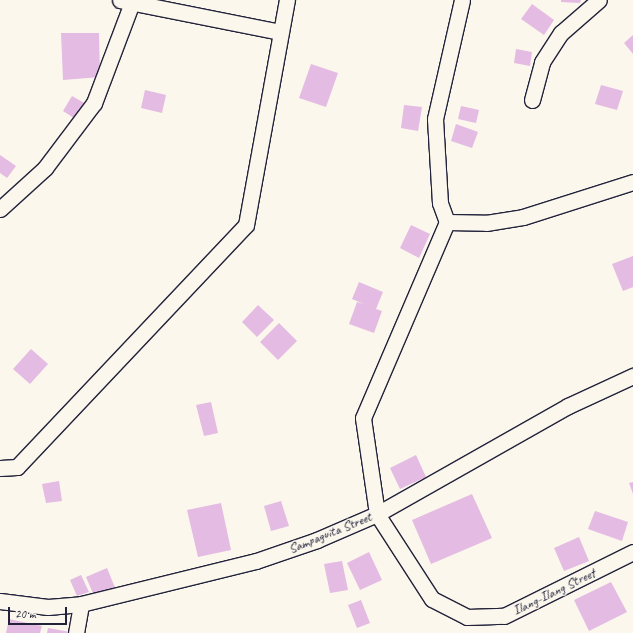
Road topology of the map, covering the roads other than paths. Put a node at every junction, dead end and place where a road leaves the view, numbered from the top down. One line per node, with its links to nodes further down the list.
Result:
1 (287, 0): 5 (street)
2 (462, 0): 9 (street)
3 (599, 0): 6 (street)
4 (128, 1): 5 (street); 8 (street)
5 (280, 32): 11 (street)
6 (532, 100)
7 (633, 182): 9 (street)
8 (0, 209)
9 (447, 222): 12 (street)
10 (633, 376): 12 (street, Sampaguita Street)
11 (0, 468)
12 (377, 514): 13 (street, Ilang-Ilang Street); 15 (street, Sampaguita Street)
13 (633, 552)
14 (0, 601): 15 (street, Sampaguita Street)
15 (81, 604): 16 (street)
16 (76, 633)

